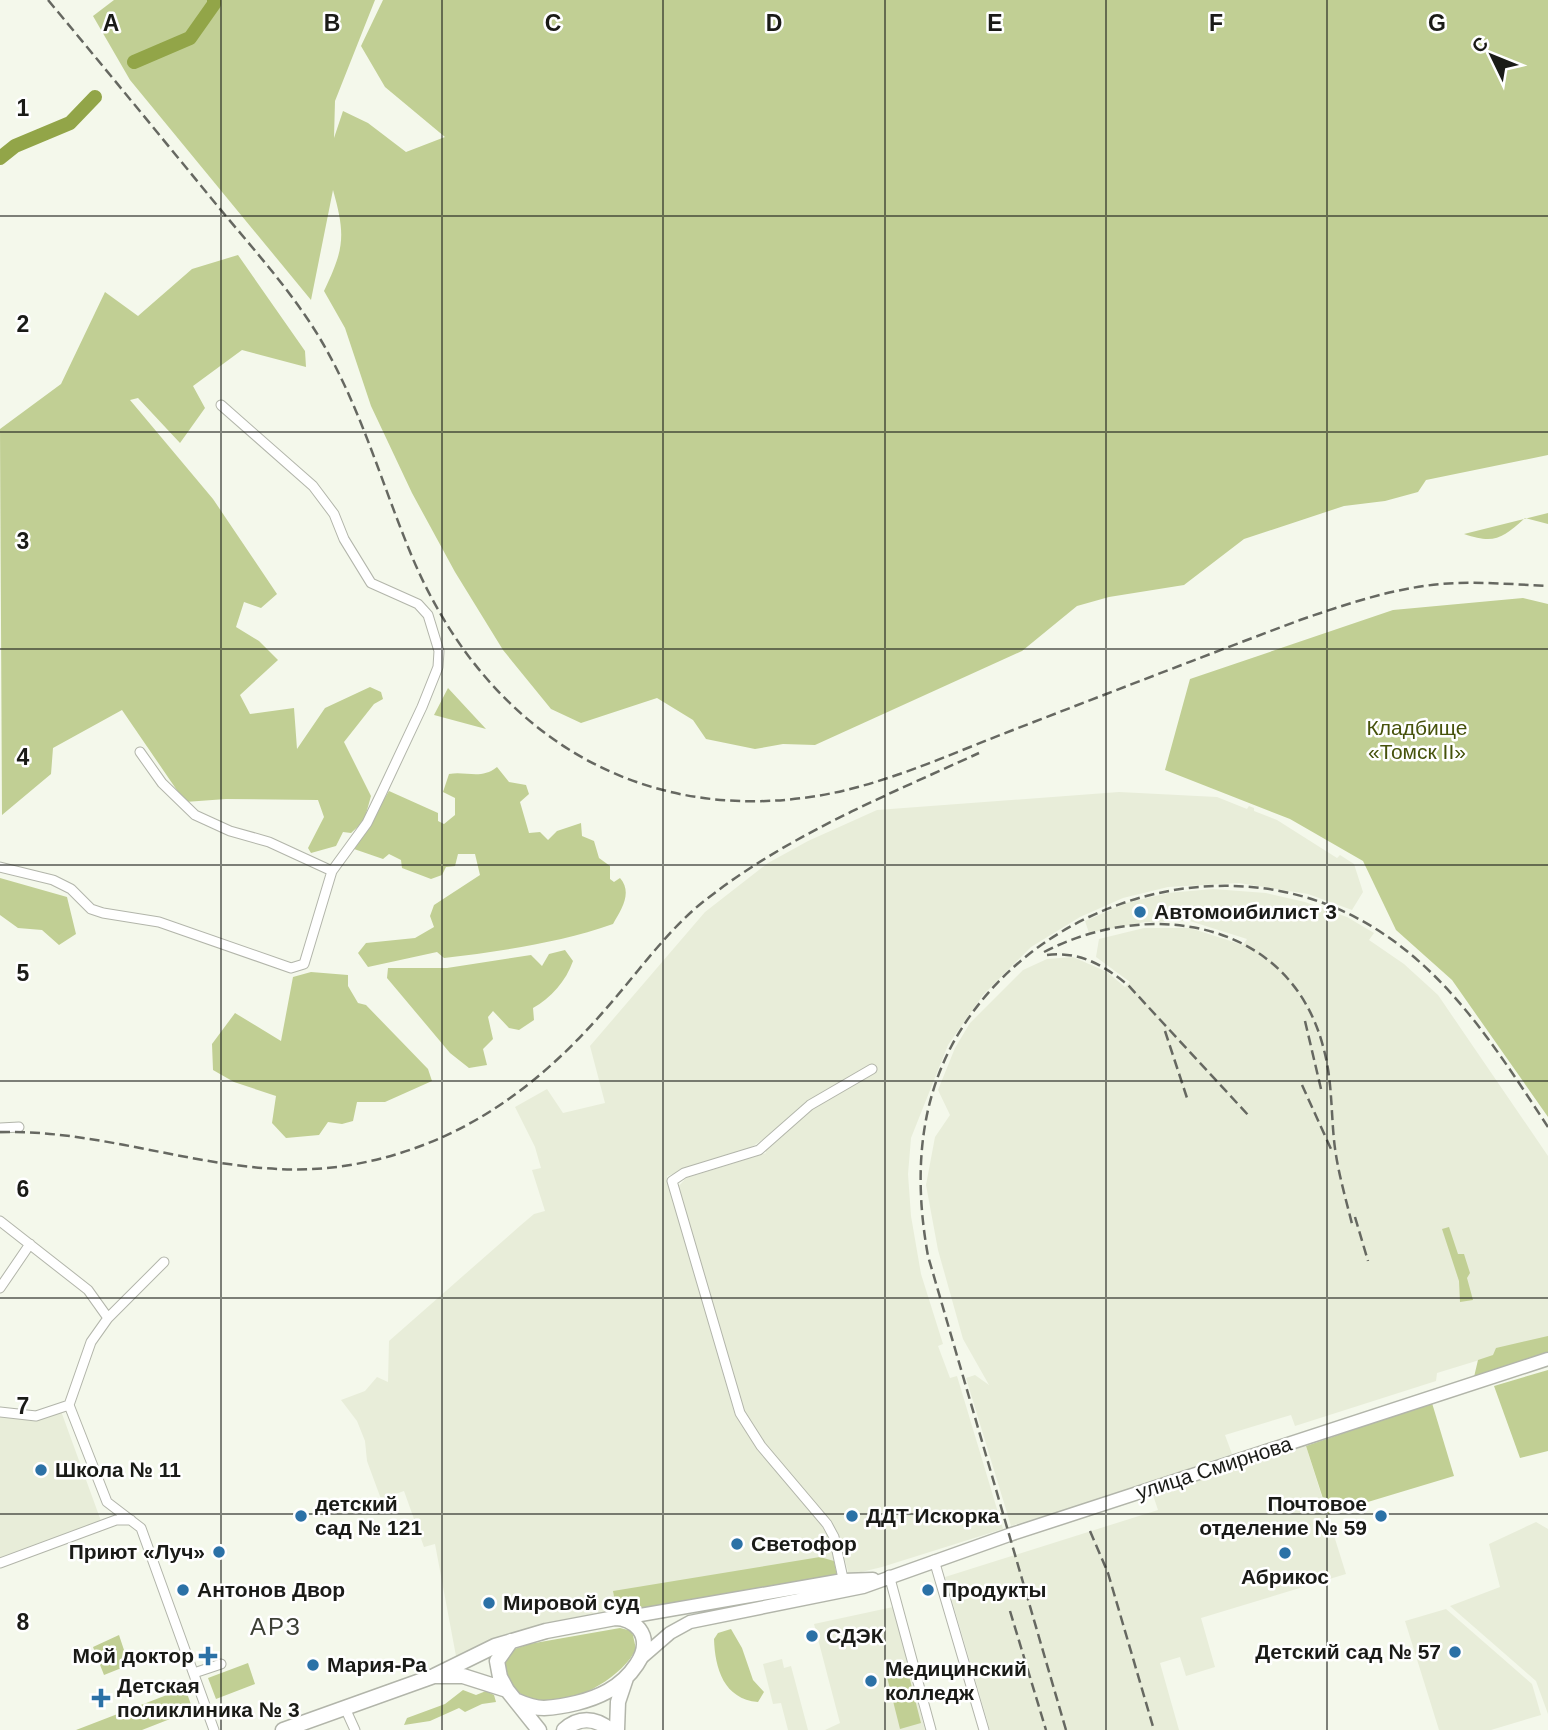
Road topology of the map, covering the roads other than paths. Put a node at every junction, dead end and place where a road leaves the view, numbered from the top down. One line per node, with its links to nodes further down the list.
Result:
1 (221, 405): 4 (street)
2 (140, 752): 4 (street)
3 (0, 867): 4 (street)
4 (332, 871)
5 (872, 1069): 20 (street)
6 (19, 1127): 7 (street)
7 (0, 1128)
8 (0, 1220): 9 (street)
9 (30, 1244): 11 (street); 12 (street)
10 (164, 1262): 12 (street)
11 (0, 1288)
12 (108, 1318): 14 (street)
13 (1548, 1359): 17 (main road, улица Смирнова)
14 (69, 1405): 15 (street); 16 (street)
15 (0, 1412)
16 (131, 1520): 18 (street); 25 (street)
17 (934, 1560): 19 (main road, улица Смирнова); 39 (street)
18 (0, 1563)
19 (885, 1577): 20 (main road, улица Смирнова); 38 (street)
20 (844, 1586): 21 (main road, улица Смирнова); 23 (main road, улица Смирнова)
21 (623, 1618): 22 (main road); 23 (main road)
22 (512, 1640): 27 (main road); 28 (main road)
23 (640, 1659): 26 (main road)
24 (221, 1664): 25 (street)
25 (194, 1673): 31 (street)
26 (628, 1674): 29 (main road); 37 (main road)
27 (435, 1676): 28 (main road); 30 (main road)
28 (507, 1689): 29 (main road)
29 (517, 1701): 34 (main road)
30 (345, 1708): 32 (main road); 33 (street)
31 (214, 1730)
32 (283, 1730)
33 (355, 1730)
34 (539, 1730)
35 (564, 1730): 36 (main road)
36 (610, 1730)
37 (617, 1730)
38 (931, 1730)
39 (984, 1730)

